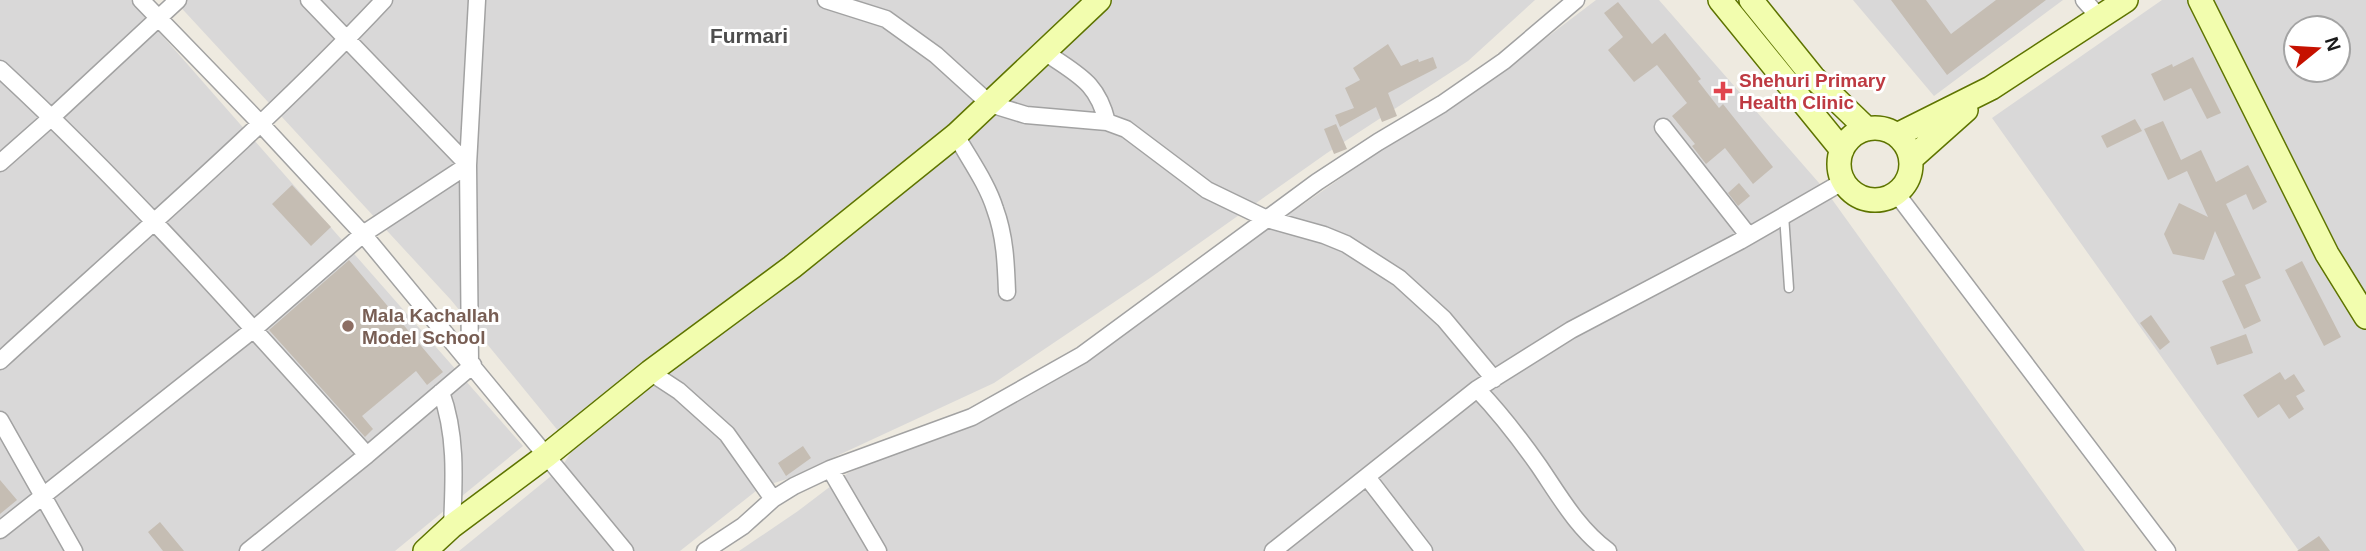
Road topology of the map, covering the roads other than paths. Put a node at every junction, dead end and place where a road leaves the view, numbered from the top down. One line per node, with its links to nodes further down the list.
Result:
1 (141, 0): 14 (street)
2 (178, 0): 14 (street)
3 (309, 0): 16 (street)
4 (384, 0): 16 (street)
5 (477, 0): 31 (street)
6 (826, 0): 20 (street)
7 (1099, 0): 17 (main road)
8 (1576, 0): 35 (street)
9 (1720, 0): 28 (main road)
10 (1751, 0): 25 (main road)
11 (2084, 0): 15 (street)
12 (2126, 0): 15 (main road)
13 (2196, 2): 41 (main road)
14 (158, 18): 21 (street); 22 (street)
15 (2100, 18): 19 (main road)
16 (346, 40): 22 (street); 31 (street)
17 (1045, 52): 20 (main road); 23 (street)
18 (0, 69): 21 (street)
19 (1991, 88): 27 (main road); 29 (main road)
20 (990, 104): 23 (street); 26 (main road)
21 (52, 117): 30 (street); 36 (street)
22 (260, 122): 36 (street); 37 (street)
23 (1107, 122): 35 (street)
24 (1663, 127): 38 (street)
25 (1867, 129): 27 (main road); 28 (main road)
26 (956, 135): 40 (street); 45 (main road)
27 (1897, 135): 29 (main road)
28 (1842, 150): 32 (main road)
29 (1911, 159): 33 (main road)
30 (0, 163)
31 (468, 165): 37 (street); 44 (street)
32 (1844, 181): 33 (main road); 34 (street)
33 (1896, 193): 66 (street)
34 (1784, 215): 38 (street); 39 (lane)
35 (1267, 219): 46 (street); 52 (street)
36 (153, 221): 42 (street); 43 (street)
37 (363, 234): 42 (street); 44 (street)
38 (1748, 235): 46 (street)
39 (1789, 288)
40 (1007, 292)
41 (2366, 317)
42 (254, 329): 50 (street); 54 (street)
43 (0, 361)
44 (471, 363): 48 (street); 51 (street)
45 (650, 372): 51 (main road); 55 (street)
46 (1494, 379): 47 (street)
47 (1477, 389): 53 (street); 65 (street)
48 (441, 392): 50 (street); 57 (street)
49 (0, 420): 54 (street)
50 (367, 455): 59 (street)
51 (546, 456): 57 (main road); 60 (street)
52 (830, 469): 55 (street); 62 (street)
53 (1367, 477): 63 (street); 64 (street)
54 (44, 497): 56 (street); 58 (street)
55 (773, 499): 61 (street)
56 (0, 530)
57 (439, 542)
58 (75, 551)
59 (248, 551)
60 (625, 551)
61 (705, 551)
62 (878, 551)
63 (1273, 551)
64 (1424, 551)
65 (1608, 551)
66 (2167, 551)

